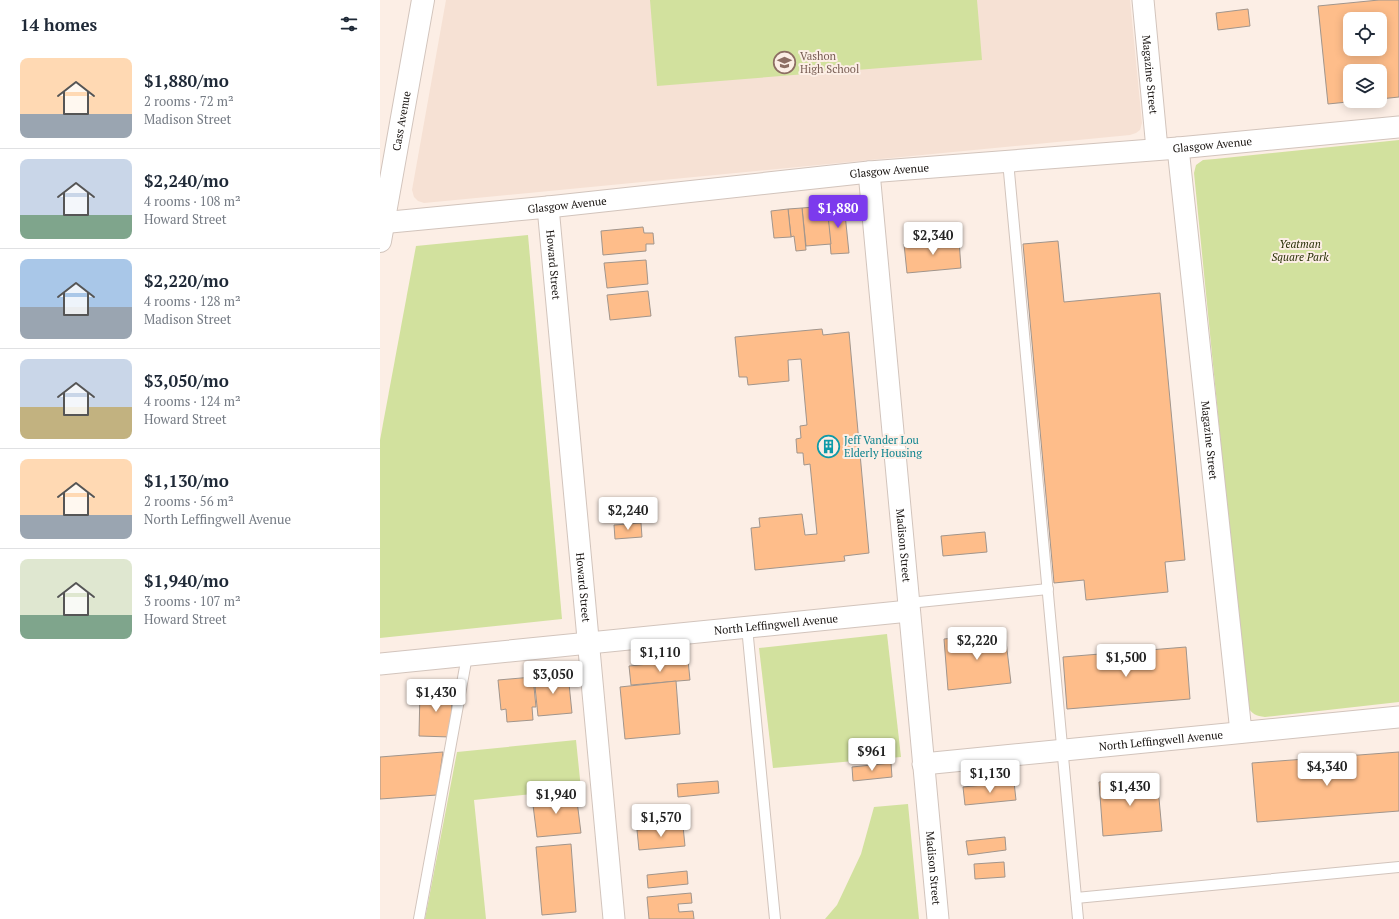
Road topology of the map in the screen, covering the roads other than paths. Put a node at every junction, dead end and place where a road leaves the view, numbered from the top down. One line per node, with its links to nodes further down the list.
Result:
1 (424, 0): 9 (main road, Cass Avenue)
2 (1143, 0): 5 (street, Magazine Street)
3 (1399, 127): 4 (street, Glasgow Avenue)
4 (1178, 148): 5 (street, Glasgow Avenue); 17 (street, Magazine Street)
5 (1157, 149): 6 (street, Glasgow Avenue)
6 (1008, 160): 7 (street, Glasgow Avenue); 10 (lane)
7 (869, 172): 8 (street, Glasgow Avenue); 11 (street, Madison Street)
8 (548, 207): 9 (street, Glasgow Avenue); 13 (street, Howard Street)
9 (381, 229)
10 (1048, 589): 11 (lane); 18 (lane)
11 (909, 607): 12 (street, North Leffingwell Avenue); 19 (street, Madison Street)
12 (747, 627): 13 (street, North Leffingwell Avenue); 24 (lane)
13 (588, 643): 14 (street, North Leffingwell Avenue); 23 (street, Howard Street)
14 (467, 656): 15 (street, North Leffingwell Avenue); 22 (lane)
15 (380, 664)
16 (1399, 716): 17 (street, North Leffingwell Avenue)
17 (1241, 732): 18 (street, North Leffingwell Avenue)
18 (1063, 750): 19 (street, North Leffingwell Avenue); 21 (lane)
19 (923, 764): 25 (street, Madison Street)
20 (1399, 867): 21 (lane)
21 (1076, 898): 26 (lane)
22 (419, 919)
23 (614, 919)
24 (775, 919)
25 (938, 919)
26 (1078, 919)

